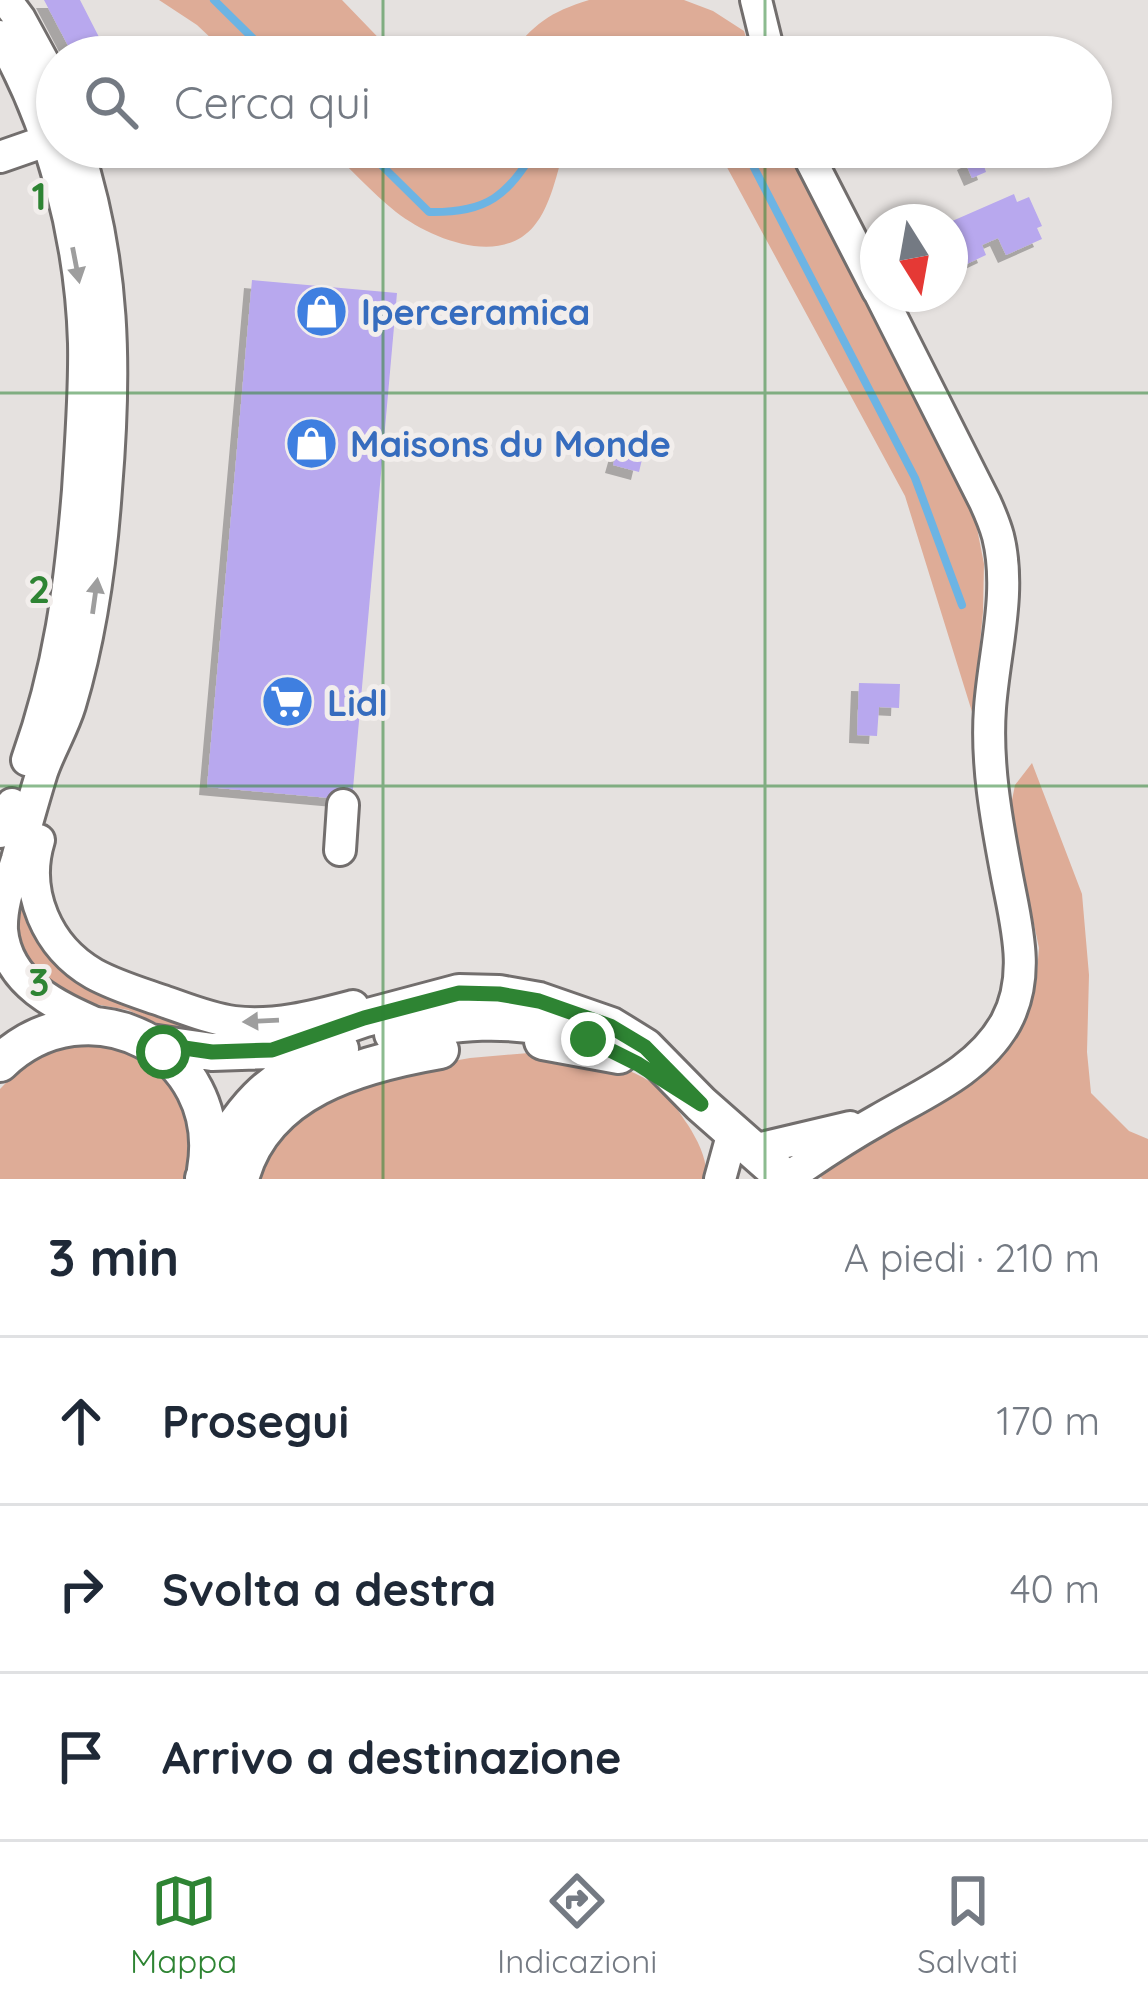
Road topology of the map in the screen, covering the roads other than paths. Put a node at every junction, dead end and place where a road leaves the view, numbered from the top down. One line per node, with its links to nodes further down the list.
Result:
1 (7, 0): 5 (street)
2 (755, 0): 4 (street)
3 (0, 36): 6 (street)
4 (764, 36)
5 (36, 48)
6 (36, 116)
7 (36, 144): 8 (street)
8 (0, 157)
9 (54, 168): 16 (street, one-way to 16)
10 (84, 168): 14 (street, one-way to 10)
11 (815, 168): 12 (street)
12 (860, 255)
13 (889, 312): 25 (street)
14 (69, 708): 19 (street, one-way to 14); 20 (street)
15 (343, 805): 17 (street)
16 (6, 818): 18 (street)
17 (340, 850)
18 (0, 859)
19 (459, 993): 21 (main road); 24 (main road)
20 (104, 1026): 21 (main road); 23 (main road)
21 (150, 1043): 27 (main road)
22 (620, 1055): 24 (main road); 27 (main road); 28 (main road)
23 (0, 1063)
24 (701, 1104): 26 (main road)
25 (874, 1122): 26 (street); 30 (street)
26 (743, 1141): 29 (street); 30 (main road)
27 (204, 1179)
28 (240, 1179)
29 (720, 1179)
30 (786, 1179)

